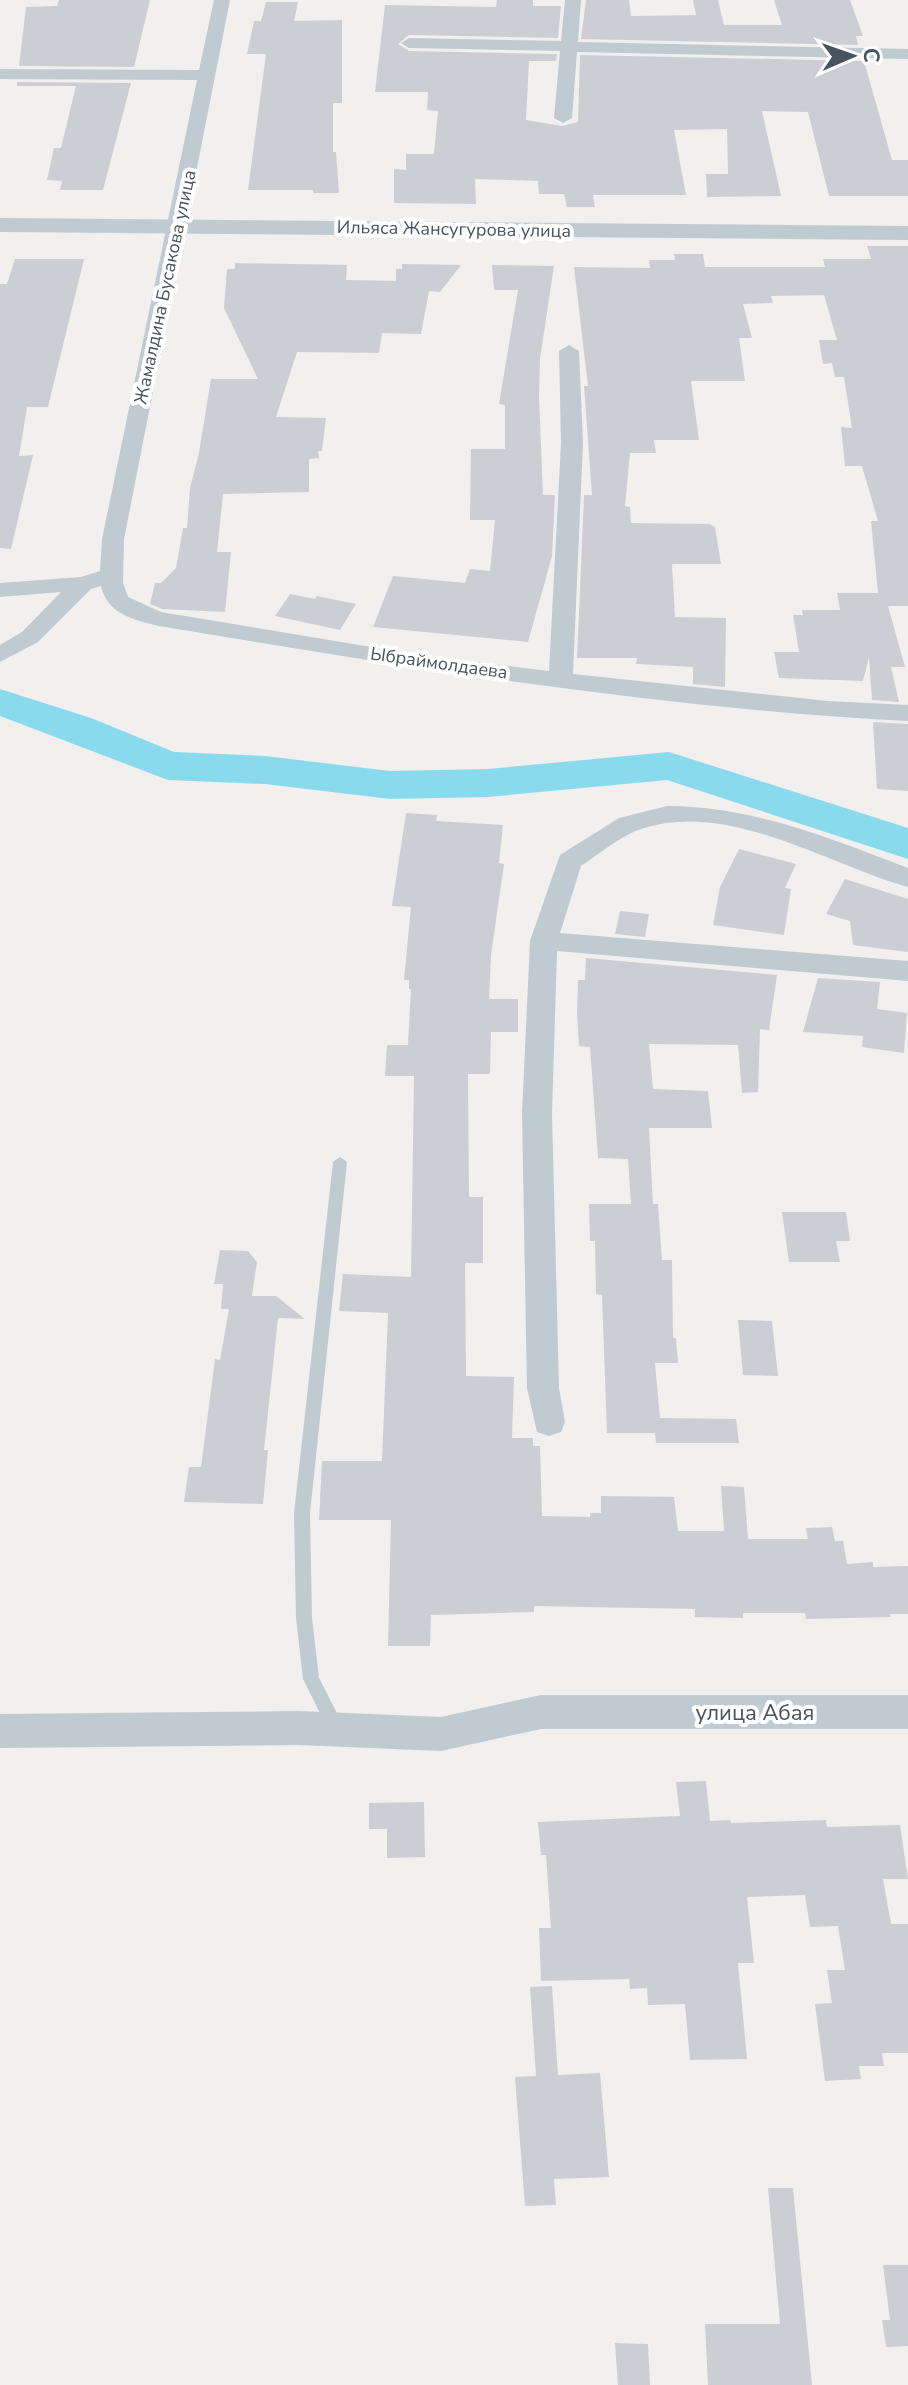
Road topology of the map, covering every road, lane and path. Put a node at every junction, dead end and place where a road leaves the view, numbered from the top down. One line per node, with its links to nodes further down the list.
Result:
1 (222, 0): 7 (street, Жамалдина Бусакова улица)
2 (573, 0): 4 (street)
3 (409, 43): 4 (street)
4 (570, 48): 5 (street); 8 (street)
5 (908, 54)
6 (0, 74): 7 (street)
7 (207, 75): 10 (street, Жамалдина Бусакова улица)
8 (563, 118)
9 (0, 225): 10 (street, Ильяса Жансугурова улица)
10 (178, 227): 11 (street, Ильяса Жансугурова улица); 13 (street, Жамалдина Бусакова улица)
11 (908, 233)
12 (569, 351): 17 (street)
13 (111, 575): 14 (street); 17 (street, Ыбраймолдаева)
14 (83, 584): 15 (street); 16 (street)
15 (0, 590)
16 (4, 653)
17 (561, 678): 18 (street, Ыбраймолдаева)
18 (908, 713)
19 (908, 878): 20 (street)
20 (544, 941): 21 (street); 23 (street)
21 (908, 971)
22 (340, 1162): 25 (lane)
23 (549, 1422)
24 (908, 1712): 25 (street, улица Абая)
25 (337, 1730): 26 (street, улица Абая)
26 (0, 1731)

